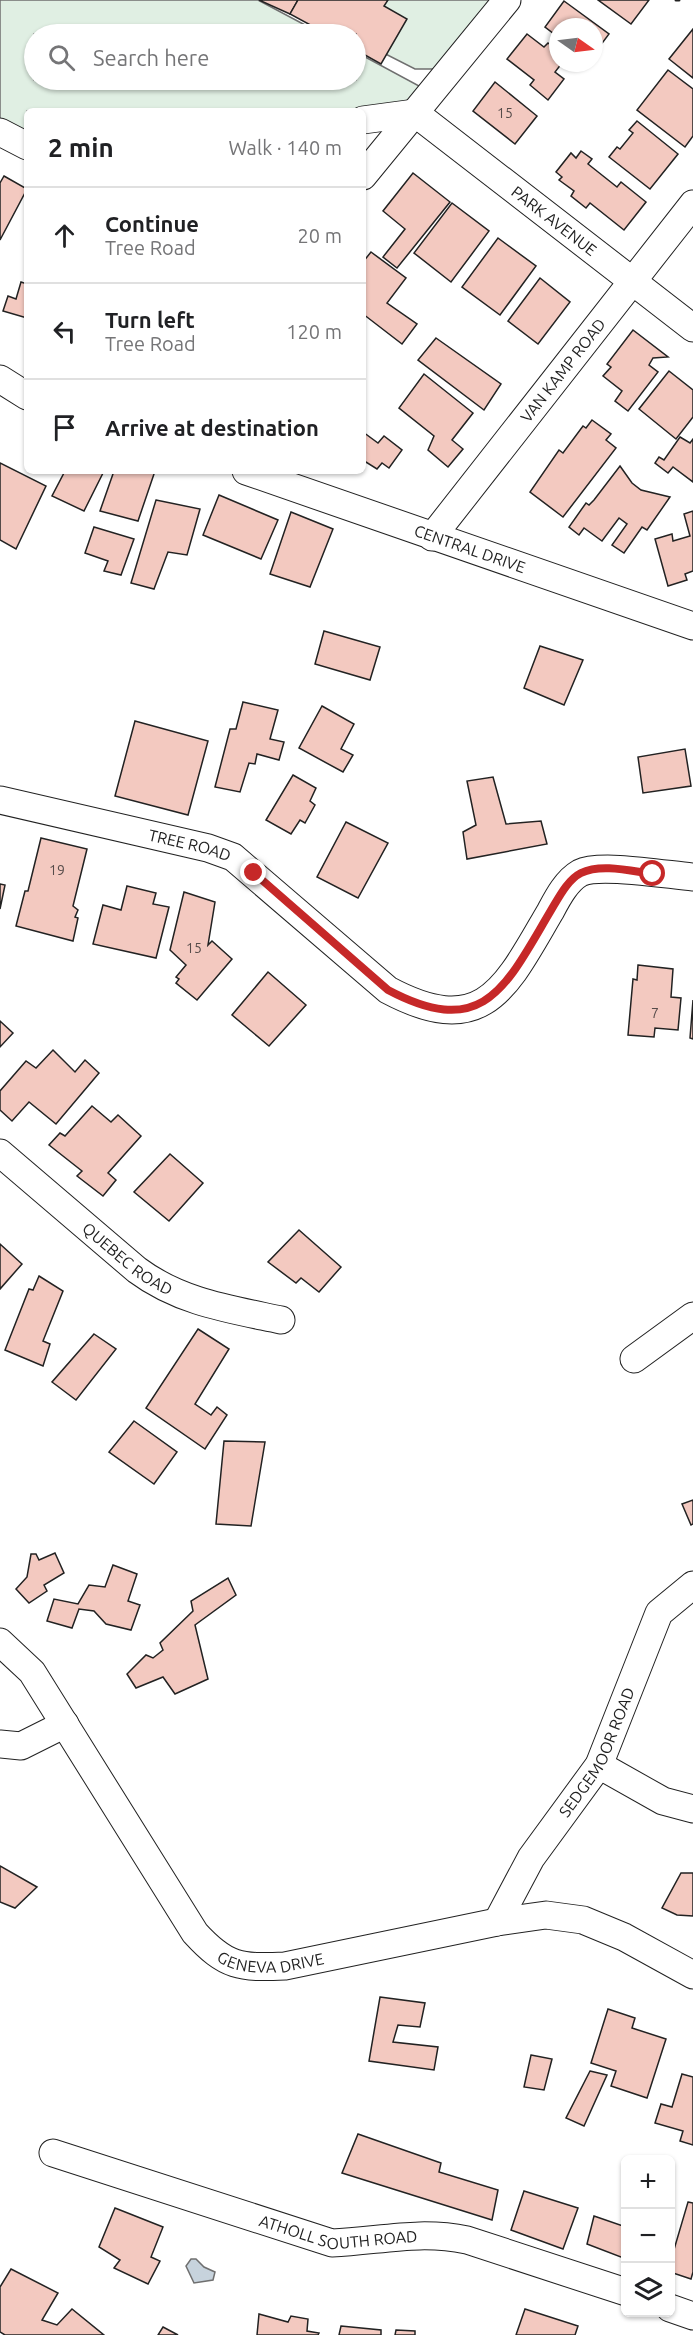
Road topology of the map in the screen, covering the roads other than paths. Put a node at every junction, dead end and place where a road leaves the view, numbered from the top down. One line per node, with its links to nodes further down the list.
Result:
1 (507, 0): 2 (street)
2 (415, 113): 3 (street); 6 (street); 8 (street, PARK AVENUE)
3 (366, 120)
4 (0, 132): 5 (street)
5 (24, 144)
6 (366, 172)
7 (693, 204): 8 (street, VAN KAMP ROAD)
8 (632, 280): 9 (street, PARK AVENUE); 13 (street, VAN KAMP ROAD)
9 (693, 328)
10 (0, 379): 11 (street)
11 (24, 394)
12 (254, 474): 13 (street, CENTRAL DRIVE)
13 (432, 537): 14 (street, CENTRAL DRIVE)
14 (693, 626)
15 (0, 800): 16 (street, TREE ROAD)
16 (693, 877)
17 (0, 1153): 19 (street, QUEBEC ROAD)
18 (693, 1316): 20 (street)
19 (281, 1320)
20 (634, 1359)
21 (693, 1586): 25 (street, SEDGEMOOR ROAD)
22 (0, 1642): 23 (street, GENEVA DRIVE)
23 (65, 1724): 24 (street); 27 (street, GENEVA DRIVE)
24 (0, 1744)
25 (599, 1765): 26 (street); 27 (street, SEDGEMOOR ROAD)
26 (693, 1809)
27 (497, 1922): 28 (street, GENEVA DRIVE)
28 (693, 1975)
29 (53, 2153): 30 (street, ATHOLL SOUTH ROAD)
30 (621, 2290)
31 (675, 2310): 32 (street)
32 (693, 2316)

